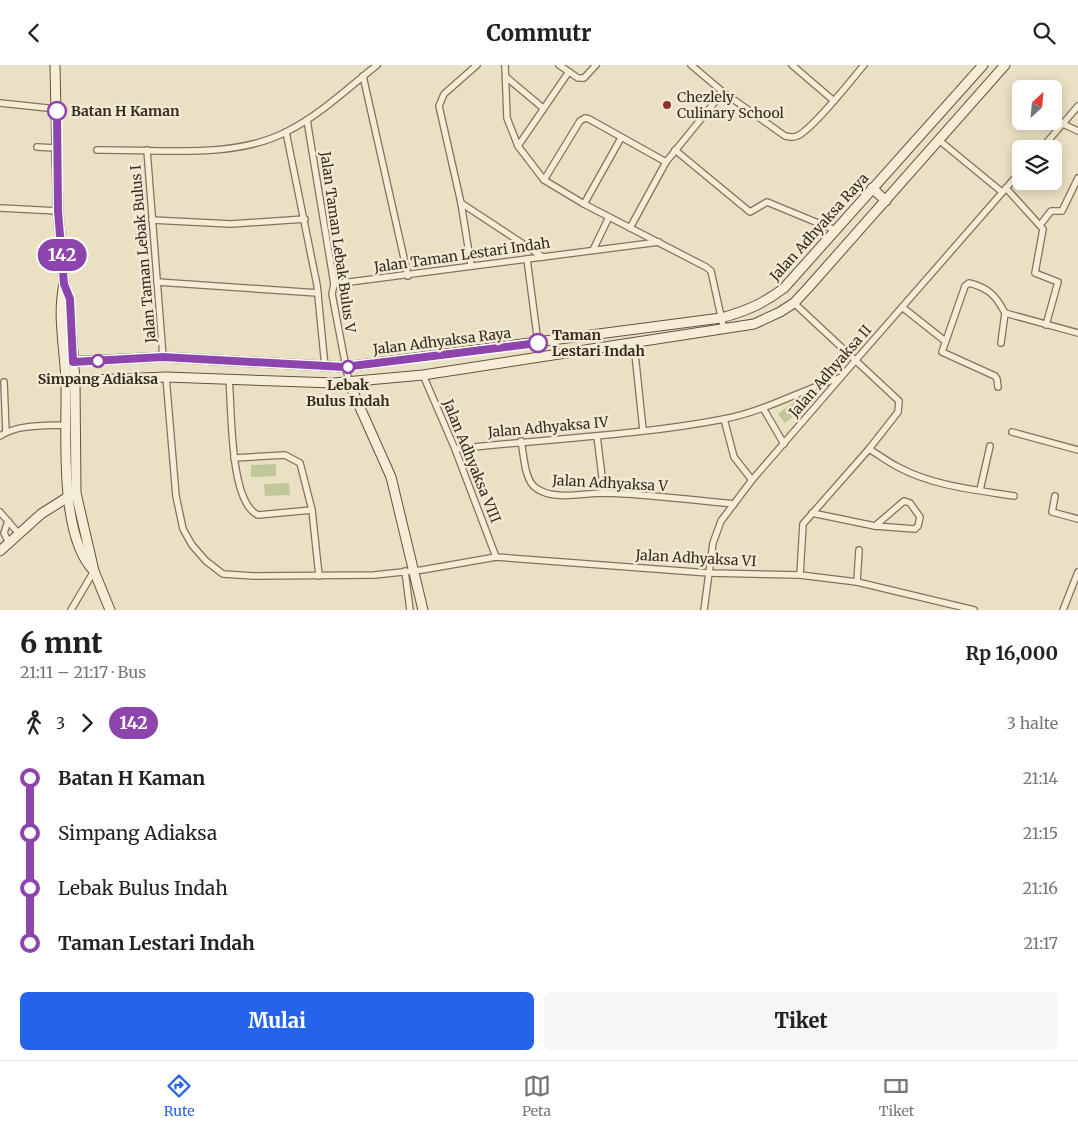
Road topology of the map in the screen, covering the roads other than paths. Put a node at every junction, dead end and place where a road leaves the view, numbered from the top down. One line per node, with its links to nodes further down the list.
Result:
1 (55, 65): 20 (main road)
2 (376, 65): 13 (street)
3 (477, 65): 41 (street)
4 (505, 65): 14 (street)
5 (559, 65): 12 (street)
6 (596, 65): 12 (street)
7 (691, 65): 15 (street)
8 (792, 65): 16 (street)
9 (864, 65): 16 (street)
10 (983, 65): 38 (main road, Jalan Adhyaksa Raya)
11 (1005, 65): 27 (main road, Jalan Adhyaksa Raya)
12 (568, 73): 19 (street)
13 (363, 76): 21 (street); 56 (street)
14 (506, 77): 19 (street); 28 (street)
15 (722, 92): 16 (street); 33 (street)
16 (834, 101)
17 (0, 103): 20 (street)
18 (1078, 106): 22 (street)
19 (543, 108): 28 (street)
20 (57, 109): 30 (main road)
21 (307, 119): 24 (street); 58 (street, Jalan Taman Lebak Bulus V)
22 (1063, 124): 23 (street); 26 (street)
23 (1078, 131)
24 (286, 132): 32 (street); 46 (street, Jalan Taman Lebak Bulus V)
25 (620, 138): 34 (street); 36 (street); 42 (street)
26 (1049, 140)
27 (940, 141): 39 (street); 40 (main road, Jalan Adhyaksa Raya)
28 (518, 146): 36 (street)
29 (37, 147): 30 (street)
30 (57, 148): 44 (main road)
31 (97, 150): 32 (street)
32 (147, 150): 47 (street, Jalan Taman Lebak Bulus I)
33 (675, 150): 34 (street); 50 (street)
34 (666, 162): 49 (street)
35 (1078, 178): 48 (street)
36 (544, 180): 42 (street)
37 (1012, 181): 39 (street, Jalan Adhyaksa II)
38 (872, 188): 40 (main road); 50 (main road, Jalan Adhyaksa Raya)
39 (1004, 190): 48 (street); 61 (street, Jalan Adhyaksa II)
40 (886, 201): 60 (main road, Jalan Adhyaksa Raya)
41 (461, 203): 53 (street); 55 (street)
42 (584, 204): 45 (street)
43 (0, 208): 44 (street)
44 (58, 211): 73 (main road)
45 (609, 217): 49 (street); 52 (street)
46 (305, 219): 47 (street); 59 (street, Jalan Taman Lebak Bulus V)
47 (152, 220): 57 (street, Jalan Taman Lebak Bulus I)
48 (1042, 227): 64 (street)
49 (630, 228): 51 (street)
50 (835, 230): 63 (main road, Jalan Adhyaksa Raya)
51 (661, 242): 52 (street, Jalan Taman Lestari Indah); 63 (street)
52 (593, 250): 53 (street, Jalan Taman Lestari Indah)
53 (543, 257): 54 (street, Jalan Taman Lestari Indah)
54 (527, 259): 55 (street, Jalan Taman Lestari Indah); 68 (street)
55 (471, 265): 56 (street, Jalan Taman Lestari Indah)
56 (408, 276): 58 (street, Jalan Taman Lestari Indah)
57 (157, 282): 59 (street); 71 (street, Jalan Taman Lebak Bulus I)
58 (334, 284): 76 (street, Jalan Taman Lebak Bulus V)
59 (318, 293): 75 (street, Jalan Taman Lebak Bulus V)
60 (794, 303): 65 (main road, Jalan Adhyaksa Raya); 72 (street)
61 (902, 307): 67 (street); 72 (street, Jalan Adhyaksa II)
62 (1005, 313): 64 (street); 67 (street); 69 (street)
63 (721, 318): 65 (street); 68 (main road, Jalan Adhyaksa Raya)
64 (1046, 325): 66 (street)
65 (724, 330): 70 (main road, Jalan Adhyaksa Raya)
66 (1078, 333)
67 (945, 341): 85 (street)
68 (538, 343): 76 (main road, Jalan Adhyaksa Raya)
69 (1002, 343)
70 (634, 344): 77 (main road, Jalan Adhyaksa Raya); 89 (street)
71 (163, 357): 74 (main road, Jalan Adhyaksa Raya); 75 (main road, Jalan Adhyaksa Raya)
72 (855, 361): 79 (street, Jalan Adhyaksa II); 98 (street)
73 (69, 362): 74 (main road, Jalan Adhyaksa Raya); 81 (main road)
74 (86, 362): 82 (main road)
75 (325, 367): 76 (main road, Jalan Adhyaksa Raya)
76 (344, 367): 84 (street, Jalan Taman Lebak Bulus V)
77 (423, 375): 84 (main road, Jalan Adhyaksa Raya); 97 (street, Jalan Adhyaksa VIII)
78 (166, 377): 80 (main road, Jalan Adhyaksa Raya); 82 (main road, Jalan Adhyaksa Raya); 124 (street, Jalan Adhyaksa VI)
79 (840, 378): 86 (street, Jalan Adhyaksa IV); 95 (street, Jalan Adhyaksa II)
80 (229, 379): 84 (main road, Jalan Adhyaksa Raya); 100 (street)
81 (70, 381): 82 (main road, Jalan Adhyaksa Raya); 88 (main road); 104 (main road)
82 (85, 381)
83 (4, 382): 90 (street)
84 (349, 383): 120 (main road)
85 (998, 387)
86 (763, 408): 87 (street, Jalan Adhyaksa IV); 95 (street)
87 (724, 419): 89 (street, Jalan Adhyaksa IV); 101 (street)
88 (66, 425): 90 (street); 104 (main road)
89 (643, 430): 93 (street, Jalan Adhyaksa IV)
90 (6, 432): 92 (street)
91 (1012, 432): 99 (street)
92 (0, 436)
93 (597, 436): 94 (street, Jalan Adhyaksa IV); 103 (street)
94 (521, 441): 97 (street, Jalan Adhyaksa IV); 103 (street, Jalan Adhyaksa V)
95 (784, 444): 101 (street, Jalan Adhyaksa II)
96 (990, 446): 102 (street)
97 (455, 449): 118 (street, Jalan Adhyaksa VIII)
98 (869, 449): 102 (street); 110 (street)
99 (1078, 450)
100 (234, 458): 108 (street); 108 (street)
101 (752, 480): 107 (street, Jalan Adhyaksa II)
102 (980, 490): 105 (street)
103 (604, 493): 107 (street, Jalan Adhyaksa V)
104 (72, 495): 114 (main road); 119 (main road)
105 (1014, 496)
106 (1055, 496): 111 (street)
107 (734, 504): 122 (street, Jalan Adhyaksa II)
108 (312, 511): 124 (street)
109 (0, 512): 112 (street)
110 (812, 513): 113 (street); 123 (street)
111 (1078, 519)
112 (8, 521): 114 (street); 115 (street)
113 (874, 526): 113 (street)
114 (19, 534): 115 (main road)
115 (9, 543): 117 (main road)
116 (859, 550): 125 (street)
117 (0, 551)
118 (496, 557): 120 (street, Jalan Adhyaksa VI); 122 (street, Jalan Adhyaksa VI)
119 (94, 571): 126 (street); 127 (main road)
120 (410, 571): 124 (street, Jalan Adhyaksa VI); 128 (street); 129 (main road)
121 (1078, 572): 132 (street)
122 (709, 573): 123 (street, Jalan Adhyaksa VI); 130 (street, Jalan Adhyaksa II)
123 (800, 575): 125 (street, Jalan Adhyaksa VI)
124 (319, 576)
125 (857, 582): 131 (street, Jalan Adhyaksa VI)
126 (71, 610)
127 (110, 610)
128 (410, 610)
129 (423, 610)
130 (704, 610)
131 (974, 610)
132 (1063, 610)

